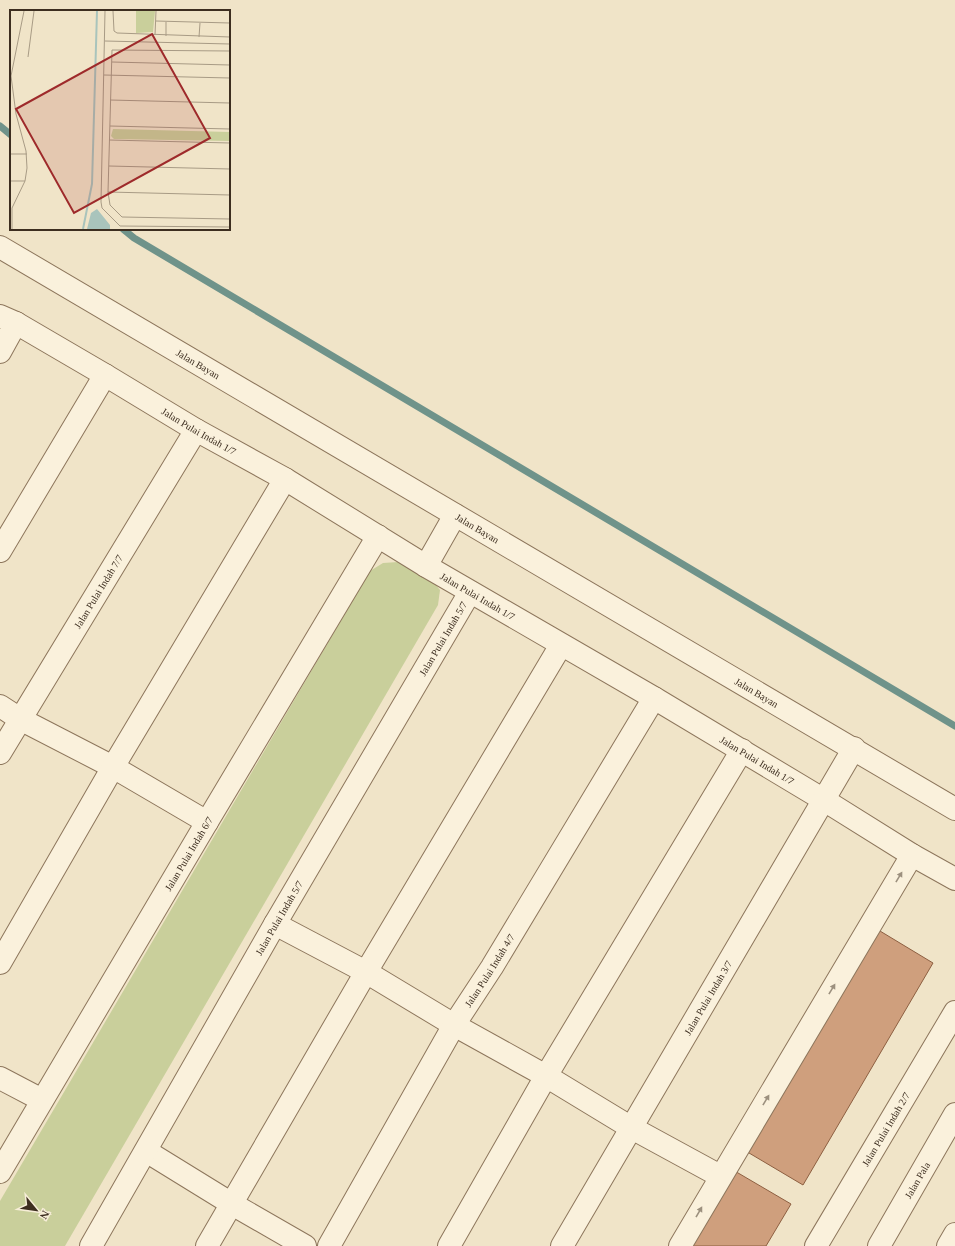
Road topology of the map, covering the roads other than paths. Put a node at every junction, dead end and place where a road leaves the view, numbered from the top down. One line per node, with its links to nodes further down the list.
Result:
1 (0, 247): 7 (street, Jalan Bayan)
2 (8, 320): 3 (street); 4 (street, Jalan Pulai Indah 1/7)
3 (0, 352)
4 (106, 375): 5 (street, Jalan Pulai Indah 1/7); 9 (street)
5 (196, 430): 6 (street, Jalan Pulai Indah 1/7); 15 (street, Jalan Pulai Indah 7/7)
6 (285, 479): 8 (street, Jalan Pulai Indah 1/7); 19 (street)
7 (455, 515): 10 (street); 16 (street, Jalan Bayan)
8 (378, 536): 10 (street, Jalan Pulai Indah 1/7); 22 (street, Jalan Pulai Indah 6/7)
9 (0, 551)
10 (426, 566): 11 (street, Jalan Pulai Indah 1/7)
11 (470, 592): 12 (street, Jalan Pulai Indah 1/7); 25 (street, Jalan Pulai Indah 5/7)
12 (561, 645): 13 (street, Jalan Pulai Indah 1/7); 27 (street)
13 (654, 698): 17 (street, Jalan Pulai Indah 1/7); 29 (street, Jalan Pulai Indah 4/7)
14 (0, 706): 15 (street)
15 (20, 719): 18 (street, Jalan Pulai Indah 7/7); 19 (street)
16 (854, 748): 20 (street, Jalan Pulai Indah 3/7); 21 (street, Jalan Bayan)
17 (742, 750): 20 (street, Jalan Pulai Indah 1/7); 30 (street)
18 (0, 753)
19 (113, 767): 22 (street); 26 (street)
20 (824, 800): 23 (street, Jalan Pulai Indah 1/7); 34 (street, Jalan Pulai Indah 3/7)
21 (955, 809)
22 (207, 822): 32 (street, Jalan Pulai Indah 6/7)
23 (912, 855): 24 (street, Jalan Pulai Indah 1/7); 37 (street, one-way to 23)
24 (955, 879)
25 (275, 924): 27 (street); 35 (street, Jalan Pulai Indah 5/7)
26 (0, 963)
27 (366, 972): 29 (street); 38 (street)
28 (955, 1012): 47 (street, Jalan Pulai Indah 2/7)
29 (454, 1025): 30 (street); 43 (street, Jalan Pulai Indah 4/7)
30 (546, 1076): 34 (street); 44 (street)
31 (0, 1078): 32 (street)
32 (42, 1100): 36 (street, Jalan Pulai Indah 6/7)
33 (955, 1114): 48 (street, Jalan Pala)
34 (630, 1128): 37 (street); 45 (street, Jalan Pulai Indah 3/7)
35 (146, 1151): 38 (street); 40 (street, Jalan Pulai Indah 5/7)
36 (0, 1172)
37 (720, 1176): 46 (street, one-way to 37)
38 (232, 1204): 41 (street); 42 (street)
39 (955, 1234): 49 (street)
40 (91, 1246)
41 (207, 1246)
42 (305, 1246)
43 (329, 1246)
44 (449, 1246)
45 (562, 1246)
46 (680, 1246)
47 (816, 1246)
48 (879, 1246)
49 (948, 1246)

